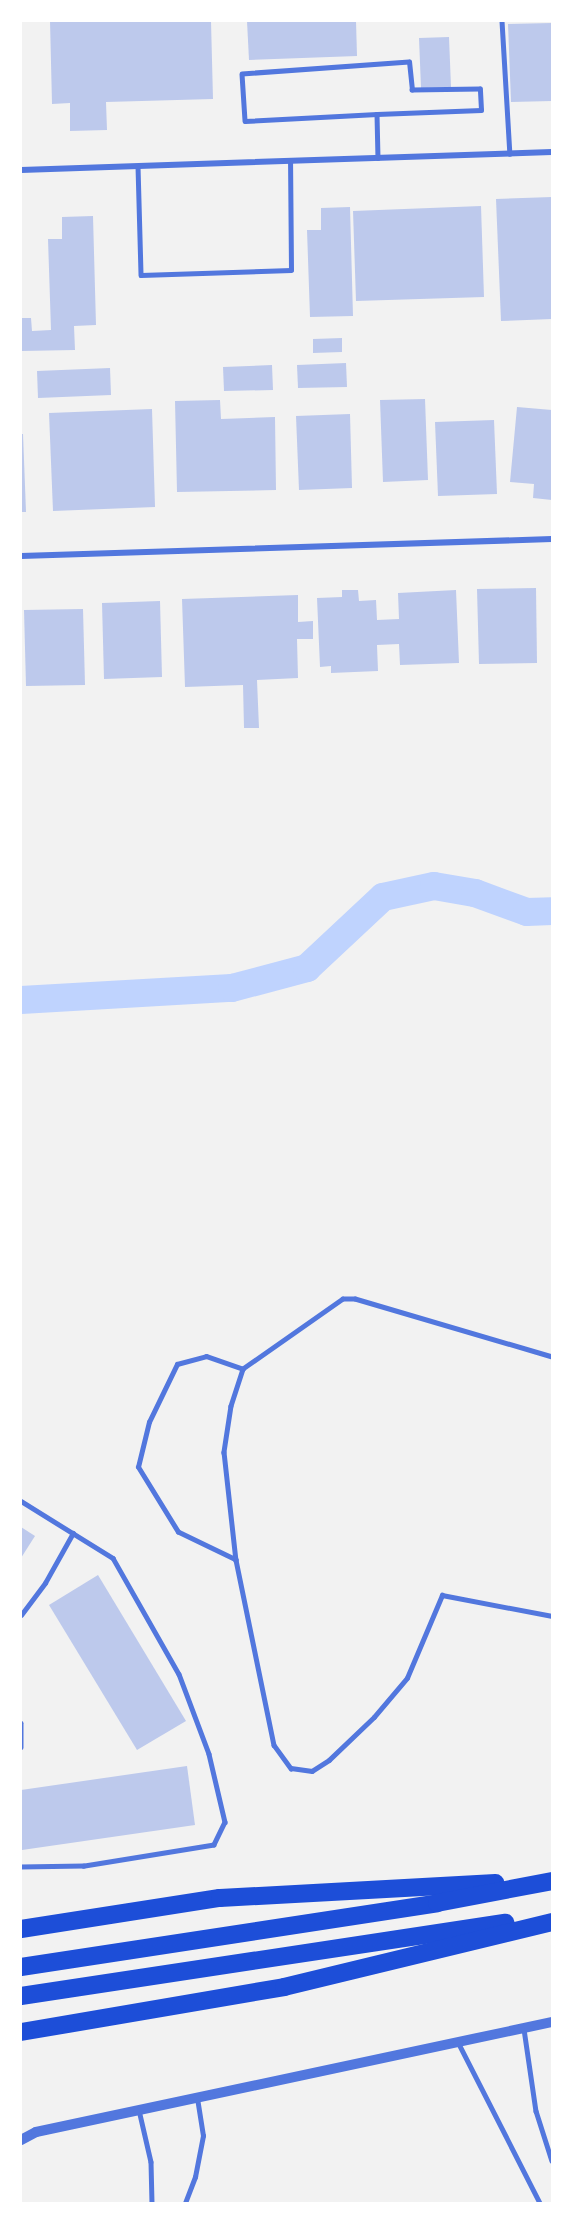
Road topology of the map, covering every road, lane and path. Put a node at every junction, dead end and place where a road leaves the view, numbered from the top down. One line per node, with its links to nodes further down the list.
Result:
1 (502, 21): 4 (lane)
2 (377, 114): 2 (lane); 5 (lane)
3 (552, 152): 4 (street)
4 (510, 154): 5 (street)
5 (378, 158): 6 (street)
6 (290, 161): 7 (street); 7 (lane)
7 (138, 166): 8 (street)
8 (21, 170)
9 (552, 539): 10 (street)
10 (21, 556)
11 (552, 1357): 12 (lane)
12 (243, 1369): 15 (lane); 15 (lane)
13 (21, 1501): 14 (lane)
14 (73, 1533): 16 (lane); 20 (lane)
15 (236, 1560): 17 (lane)
16 (21, 1615)
17 (552, 1616)
18 (21, 1724): 19 (lane)
19 (21, 1747)
20 (21, 1867)
21 (552, 1881): 24 (highway); 25 (highway)
22 (552, 1917): 26 (highway)
23 (552, 1922): 29 (highway)
24 (21, 1929)
25 (21, 1967)
26 (21, 1996)
27 (552, 2022): 28 (street)
28 (523, 2026): 30 (street); 34 (lane)
29 (21, 2032)
30 (457, 2039): 31 (street); 37 (lane)
31 (197, 2097): 32 (street); 36 (lane)
32 (139, 2110): 33 (street); 35 (lane)
33 (21, 2140)
34 (552, 2161)
35 (152, 2203)
36 (185, 2203)
37 (540, 2203)

